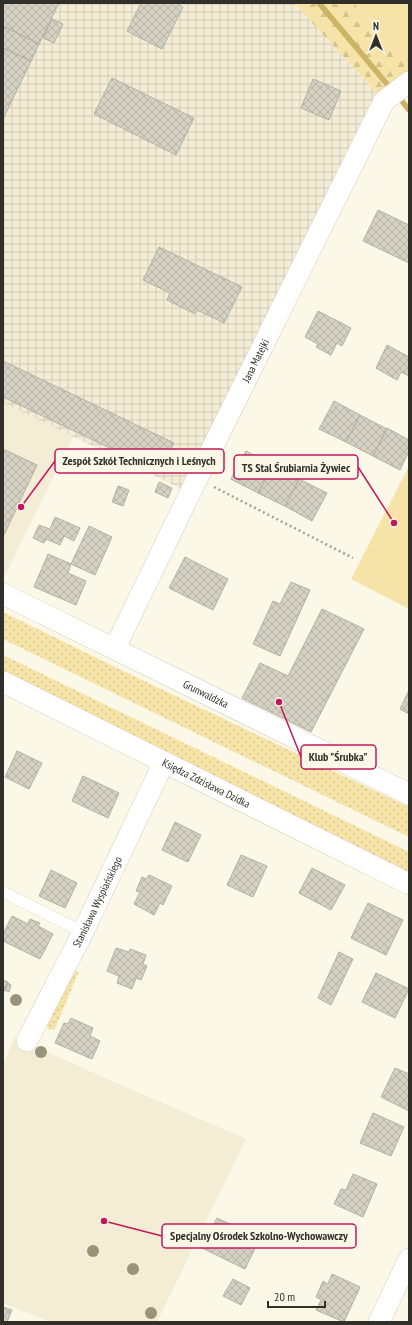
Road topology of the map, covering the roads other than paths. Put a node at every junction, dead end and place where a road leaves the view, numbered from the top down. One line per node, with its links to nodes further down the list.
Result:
1 (409, 82): 3 (street, Jana Matejki)
2 (3, 594): 3 (street, Grunwaldzka)
3 (115, 648): 6 (street, Grunwaldzka)
4 (3, 682): 5 (street, Księdza Zdzisława Dzidka)
5 (164, 762): 7 (street, Księdza Zdzisława Dzidka); 9 (street, Stanisława Wyspiańskiego)
6 (409, 794)
7 (409, 884)
8 (3, 892): 9 (lane)
9 (83, 932): 10 (street, Stanisława Wyspiańskiego)
10 (27, 1040)
11 (409, 1259): 12 (street)
12 (379, 1322)

